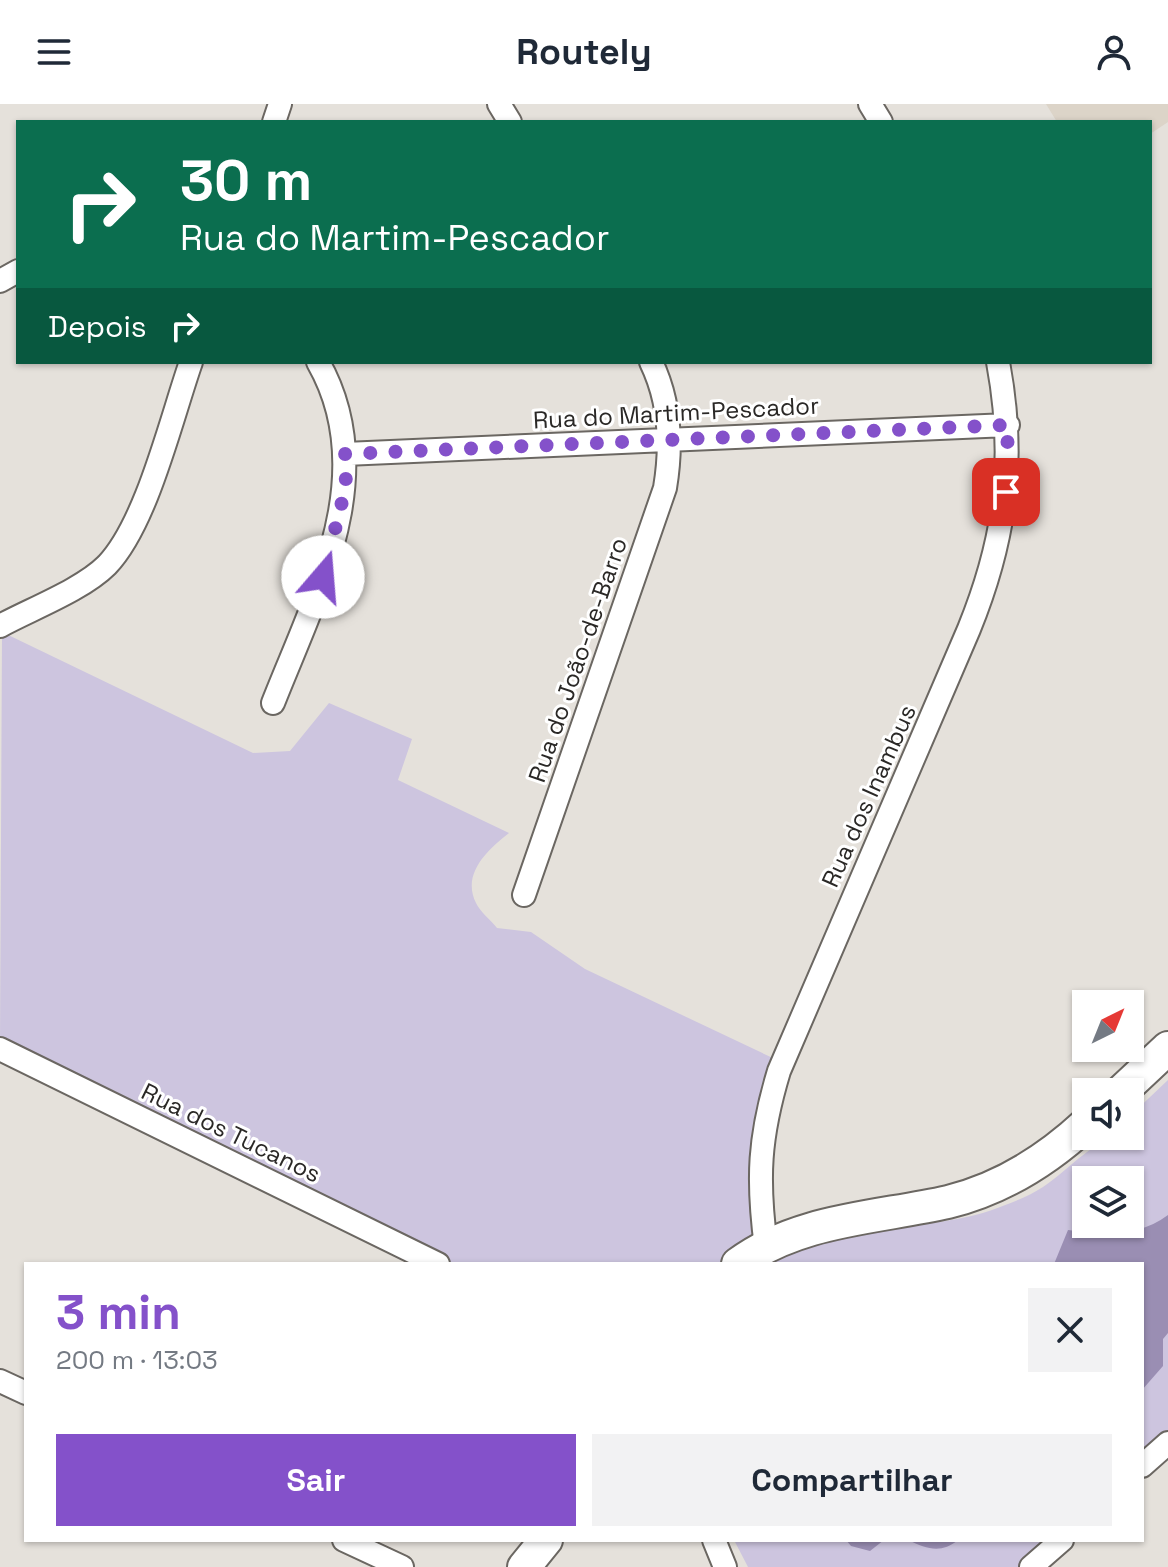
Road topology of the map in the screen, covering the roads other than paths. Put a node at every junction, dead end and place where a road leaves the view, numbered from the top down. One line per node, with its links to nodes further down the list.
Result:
1 (190, 364): 8 (street)
2 (319, 364): 7 (street)
3 (652, 364): 6 (street, Rua do João-de-Barro)
4 (998, 364): 5 (street, Rua dos Inambus)
5 (1008, 425): 6 (street, Rua do Martim-Pescador); 15 (street, Rua dos Inambus)
6 (669, 439): 7 (street, Rua do Martim-Pescador); 10 (street, Rua do João-de-Barro)
7 (345, 454): 9 (street)
8 (0, 626)
9 (273, 703)
10 (524, 895)
11 (1168, 1048): 13 (main road)
12 (0, 1049): 16 (street, Rua dos Tucanos)
13 (1136, 1078)
14 (1072, 1136): 15 (main road)
15 (766, 1247): 17 (main road)
16 (434, 1262)
17 (741, 1262)
18 (0, 1381): 19 (street)
19 (24, 1392)
20 (1168, 1443): 21 (street)
21 (1144, 1464)
22 (348, 1542): 26 (street)
23 (544, 1542): 27 (main road)
24 (715, 1542): 28 (street)
25 (1060, 1542): 29 (street)
26 (402, 1567)
27 (524, 1567)
28 (725, 1567)
29 (1031, 1567)

